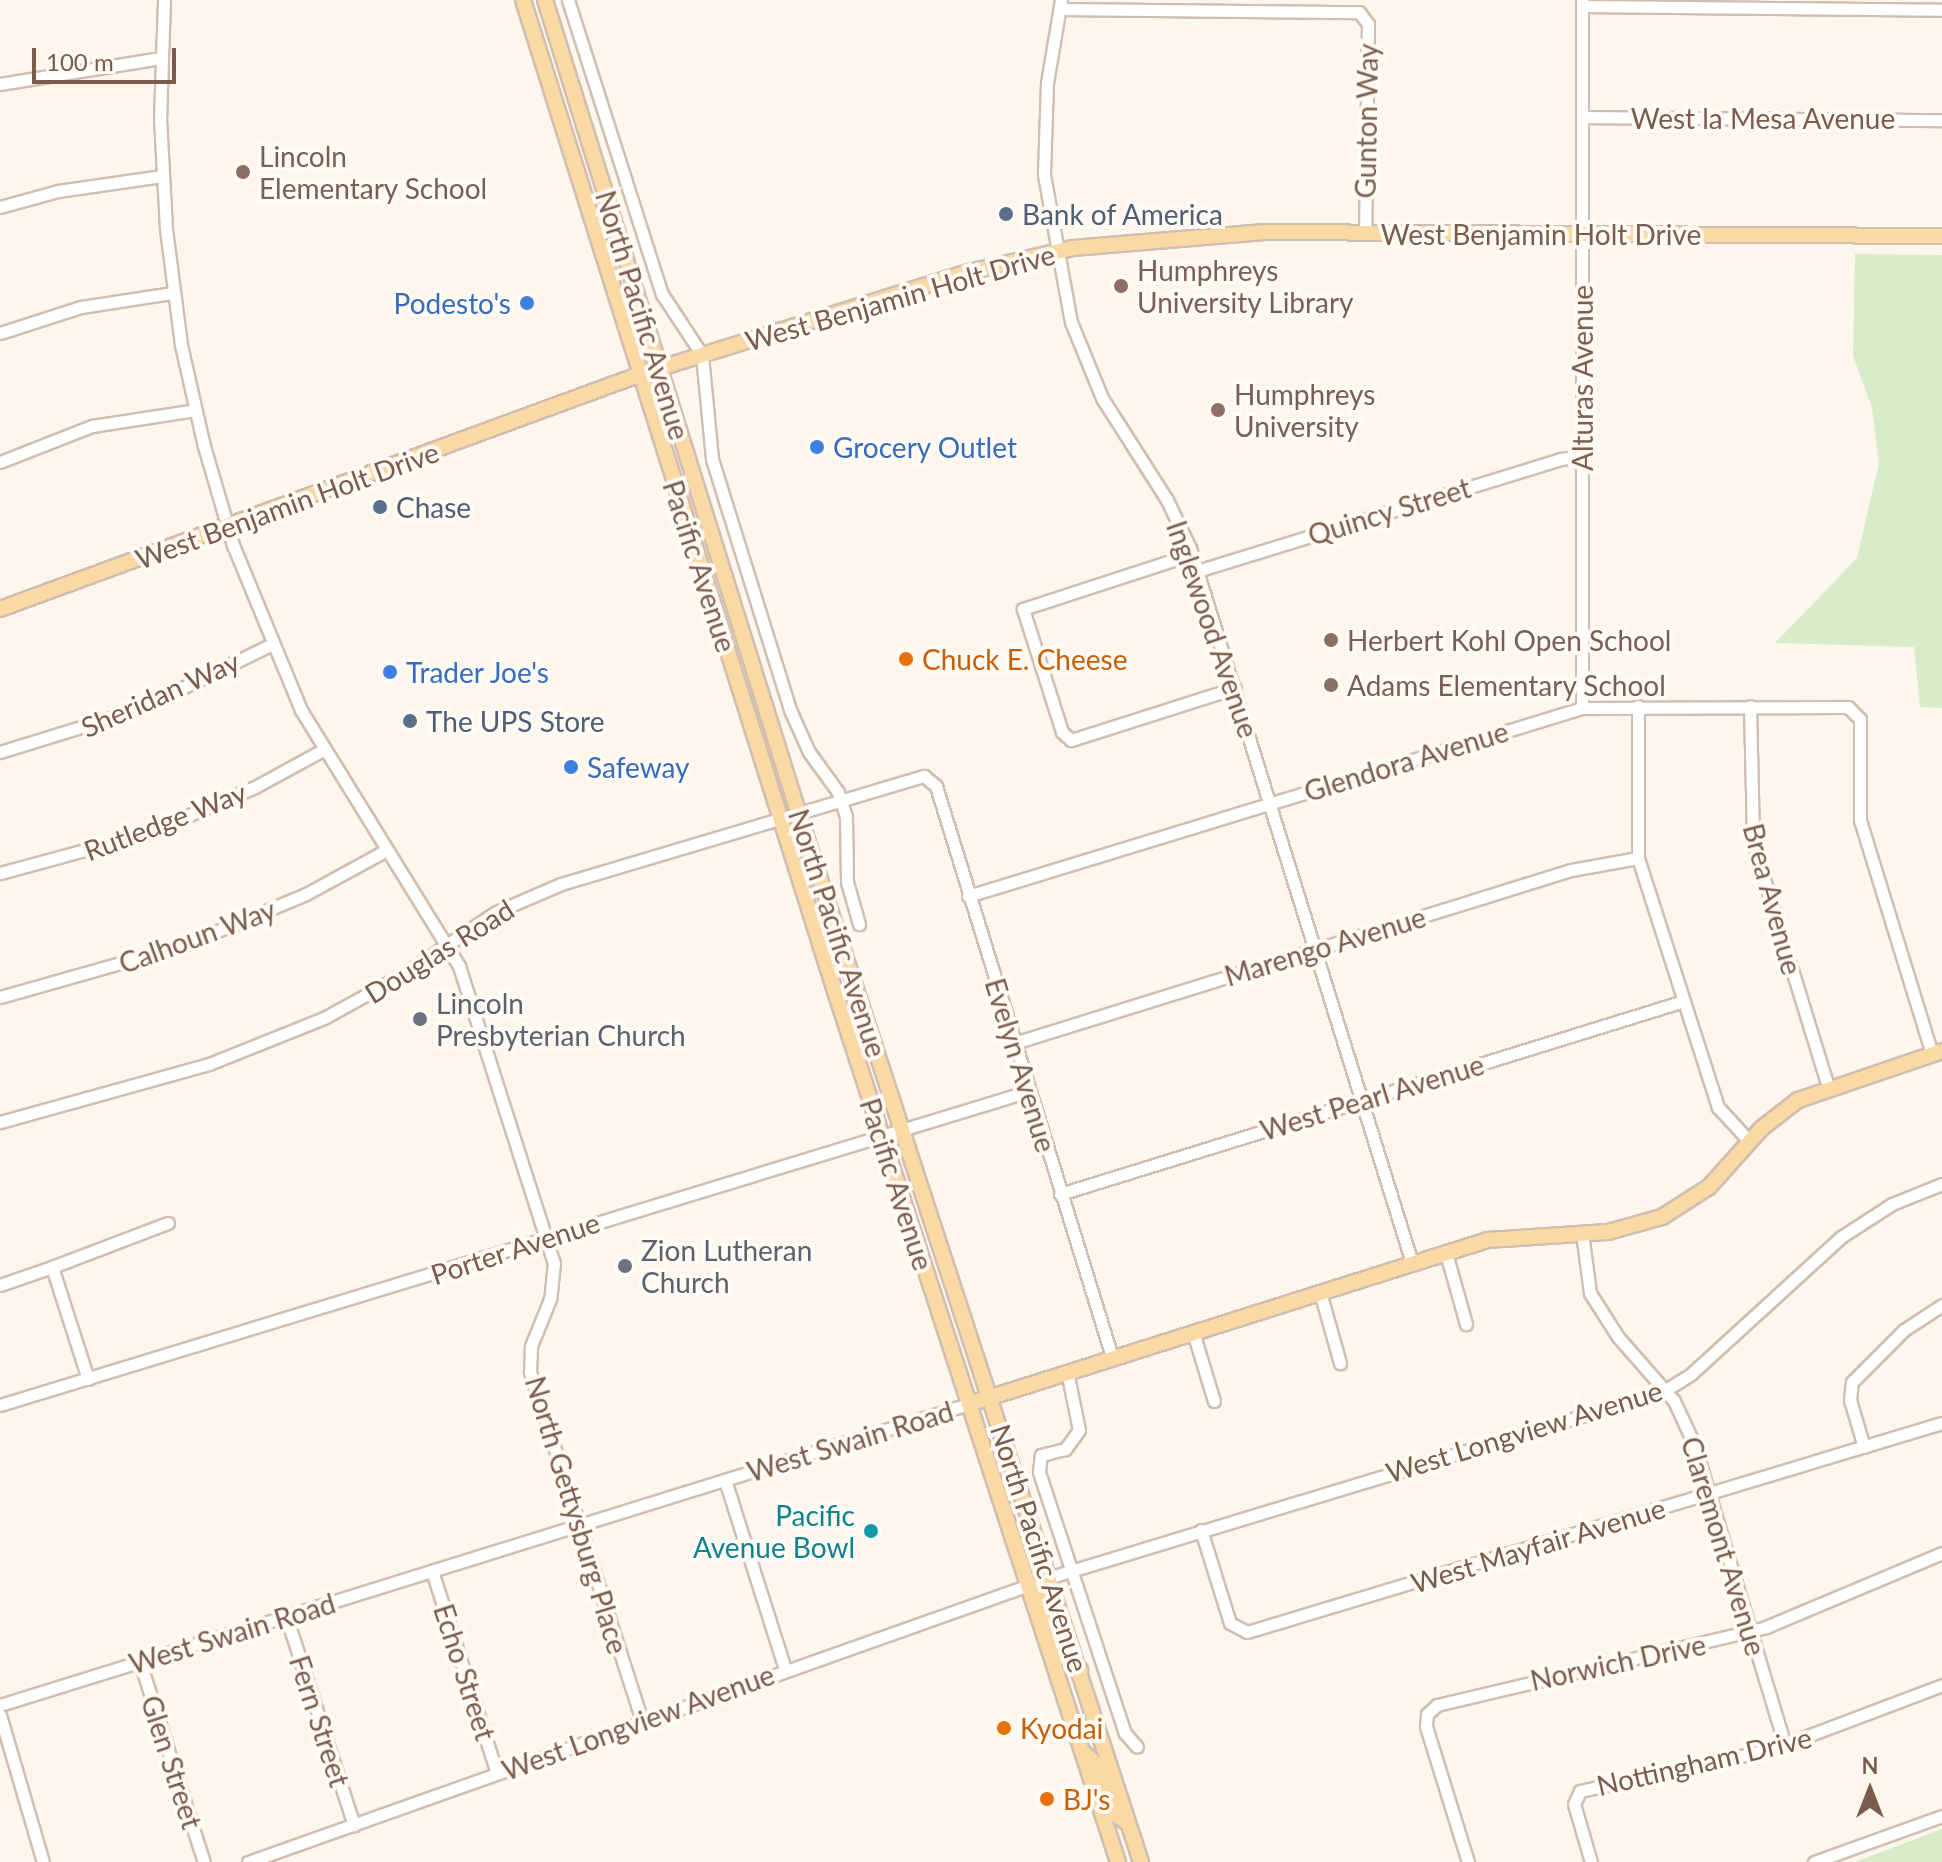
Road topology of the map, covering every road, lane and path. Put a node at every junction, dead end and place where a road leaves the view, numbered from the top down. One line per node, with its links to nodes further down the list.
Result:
1 (164, 0): 8 (street, North Gettysburg Place)
2 (523, 0): 22 (main road, Pacific Avenue)
3 (545, 0): 21 (main road, North Pacific Avenue)
4 (568, 0): 20 (street)
5 (1582, 3): 7 (street); 10 (street, Alturas Avenue)
6 (1061, 4): 14 (street, Gunton Way); 17 (street, Inglewood Avenue)
7 (1942, 10)
8 (160, 58): 9 (street); 12 (street, North Gettysburg Place)
9 (0, 84)
10 (1584, 117): 11 (street, West la Mesa Avenue); 15 (street, Alturas Avenue)
11 (1942, 120)
12 (162, 176): 13 (street); 18 (street, North Gettysburg Place)
13 (0, 207)
14 (1365, 233): 15 (main road, West Benjamin Holt Drive); 17 (main road, West Benjamin Holt Drive)
15 (1583, 234): 16 (main road, West Benjamin Holt Drive); 24 (street, Alturas Avenue)
16 (1942, 236)
17 (1056, 252): 20 (main road, West Benjamin Holt Drive); 27 (street, Inglewood Avenue)
18 (173, 293): 19 (street); 23 (street, North Gettysburg Place)
19 (0, 333)
20 (702, 355): 21 (main road, West Benjamin Holt Drive); 38 (street)
21 (659, 368): 22 (main road, West Benjamin Holt Drive); 40 (main road, North Pacific Avenue)
22 (641, 374): 26 (main road, West Benjamin Holt Drive); 41 (main road, Pacific Avenue)
23 (195, 410): 25 (street); 26 (street, North Gettysburg Place)
24 (1582, 456): 28 (street, Quincy Street); 34 (street, Alturas Avenue)
25 (0, 462)
26 (228, 526): 29 (main road, West Benjamin Holt Drive); 30 (street, North Gettysburg Place)
27 (1192, 554): 28 (street, Inglewood Avenue); 31 (street)
28 (1197, 571): 31 (street, Inglewood Avenue)
29 (0, 609)
30 (272, 644): 35 (street, North Gettysburg Place); 36 (street, Sheridan Way)
31 (1235, 688): 39 (street, Inglewood Avenue)
32 (1638, 706): 33 (street, Glendora Avenue); 34 (street, Glendora Avenue); 43 (street)
33 (1750, 706): 52 (street, Glendora Avenue); 53 (street, Brea Avenue)
34 (1582, 708): 39 (street, Glendora Avenue)
35 (323, 750): 42 (street, North Gettysburg Place); 44 (street, Rutledge Way)
36 (0, 752)
37 (926, 777): 38 (street, Douglas Road); 45 (street, Evelyn Avenue)
38 (842, 802): 40 (street, Douglas Road); 46 (street)
39 (1270, 802): 45 (street, Glendora Avenue); 48 (street, Inglewood Avenue)
40 (799, 815): 41 (street, Douglas Road); 57 (main road, North Pacific Avenue)
41 (781, 821): 47 (street, Douglas Road); 58 (main road, Pacific Avenue)
42 (385, 851): 47 (street, North Gettysburg Place); 49 (street, Calhoun Way)
43 (1638, 858): 48 (street, Marengo Avenue); 50 (street)
44 (0, 873)
45 (968, 896): 51 (street, Evelyn Avenue)
46 (859, 924)
47 (448, 943): 56 (street, Douglas Road); 64 (street, North Gettysburg Place)
48 (1315, 949): 51 (street, Marengo Avenue); 55 (street, Inglewood Avenue)
49 (0, 997)
50 (1684, 1001): 55 (street, West Pearl Avenue); 59 (street)
51 (1014, 1043): 54 (street, Evelyn Avenue)
52 (1937, 1052): 53 (main road, West Swain Road)
53 (1828, 1087): 59 (main road, West Swain Road)
54 (1029, 1091): 57 (street, Porter Avenue); 61 (street, Evelyn Avenue)
55 (1362, 1100): 61 (street, West Pearl Avenue); 66 (street, Inglewood Avenue)
56 (0, 1122)
57 (901, 1128): 58 (street, Porter Avenue); 78 (main road, North Pacific Avenue)
58 (880, 1133): 64 (street, Porter Avenue); 80 (main road, Pacific Avenue)
59 (1750, 1142): 63 (main road, West Swain Road)
60 (1942, 1184): 77 (street, West Longview Avenue)
61 (1060, 1194): 73 (street, Evelyn Avenue)
62 (168, 1223): 67 (street)
63 (1582, 1233): 65 (main road, West Swain Road); 77 (street, Claremont Avenue)
64 (548, 1239): 76 (street, Porter Avenue); 87 (street, North Gettysburg Place)
65 (1446, 1253): 66 (main road, West Swain Road); 71 (street)
66 (1412, 1263): 69 (main road, West Swain Road)
67 (52, 1267): 68 (street); 76 (street)
68 (0, 1285)
69 (1320, 1292): 72 (main road, West Swain Road); 74 (street)
70 (1942, 1305): 83 (street)
71 (1466, 1324)
72 (1193, 1332): 73 (main road, West Swain Road); 79 (street)
73 (1112, 1357): 75 (main road, West Swain Road)
74 (1340, 1363)
75 (1067, 1371): 78 (main road, West Swain Road); 90 (street)
76 (88, 1379): 81 (street, Porter Avenue)
77 (1664, 1391): 85 (street, Claremont Avenue); 88 (street, West Longview Avenue)
78 (990, 1396): 80 (main road, West Swain Road); 92 (main road, North Pacific Avenue)
79 (1214, 1401)
80 (969, 1404): 84 (street, West Swain Road); 86 (main road, Pacific Avenue)
81 (0, 1405)
82 (1942, 1423): 83 (street, West Mayfair Avenue)
83 (1864, 1447): 85 (street, West Mayfair Avenue)
84 (725, 1480): 87 (street, West Swain Road); 97 (street)
85 (1710, 1495): 88 (street, West Mayfair Avenue); 95 (street, Claremont Avenue)
86 (1008, 1520): 92 (main road); 93 (main road, Pacific Avenue)
87 (579, 1526): 91 (street, West Swain Road); 102 (street, North Gettysburg Place)
88 (1201, 1530): 90 (street, West Longview Avenue)
89 (1942, 1553): 95 (street, Norwich Drive)
90 (1072, 1569): 92 (street, West Longview Avenue); 104 (street)
91 (432, 1571): 94 (street, West Swain Road); 106 (street, Echo Street)
92 (1051, 1577): 98 (main road, North Pacific Avenue)
93 (1029, 1585): 97 (street, West Longview Avenue); 98 (main road); 105 (main road, Pacific Avenue)
94 (286, 1616): 96 (street, West Swain Road); 109 (street, Fern Street)
95 (1750, 1631): 103 (street, Claremont Avenue); 115 (street, Norwich Drive)
96 (140, 1662): 100 (street, West Swain Road); 111 (street, Glen Street)
97 (785, 1669): 102 (street, West Longview Avenue)
98 (1080, 1671): 108 (main road, North Pacific Avenue)
99 (1942, 1685): 103 (street, Nottingham Drive)
100 (0, 1705)
101 (0, 1715): 110 (street)
102 (642, 1721): 106 (street, West Longview Avenue)
103 (1785, 1745): 116 (street, Nottingham Drive)
104 (1137, 1747)
105 (1083, 1752): 108 (main road); 113 (main road, Pacific Avenue)
106 (497, 1773): 109 (street, West Longview Avenue)
107 (1942, 1816): 117 (street)
108 (1128, 1823): 114 (main road, North Pacific Avenue)
109 (354, 1825): 112 (street, West Longview Avenue)
110 (43, 1862)
111 (204, 1862)
112 (248, 1862)
113 (1118, 1862)
114 (1141, 1862)
115 (1468, 1862)
116 (1591, 1862)
117 (1817, 1862)

